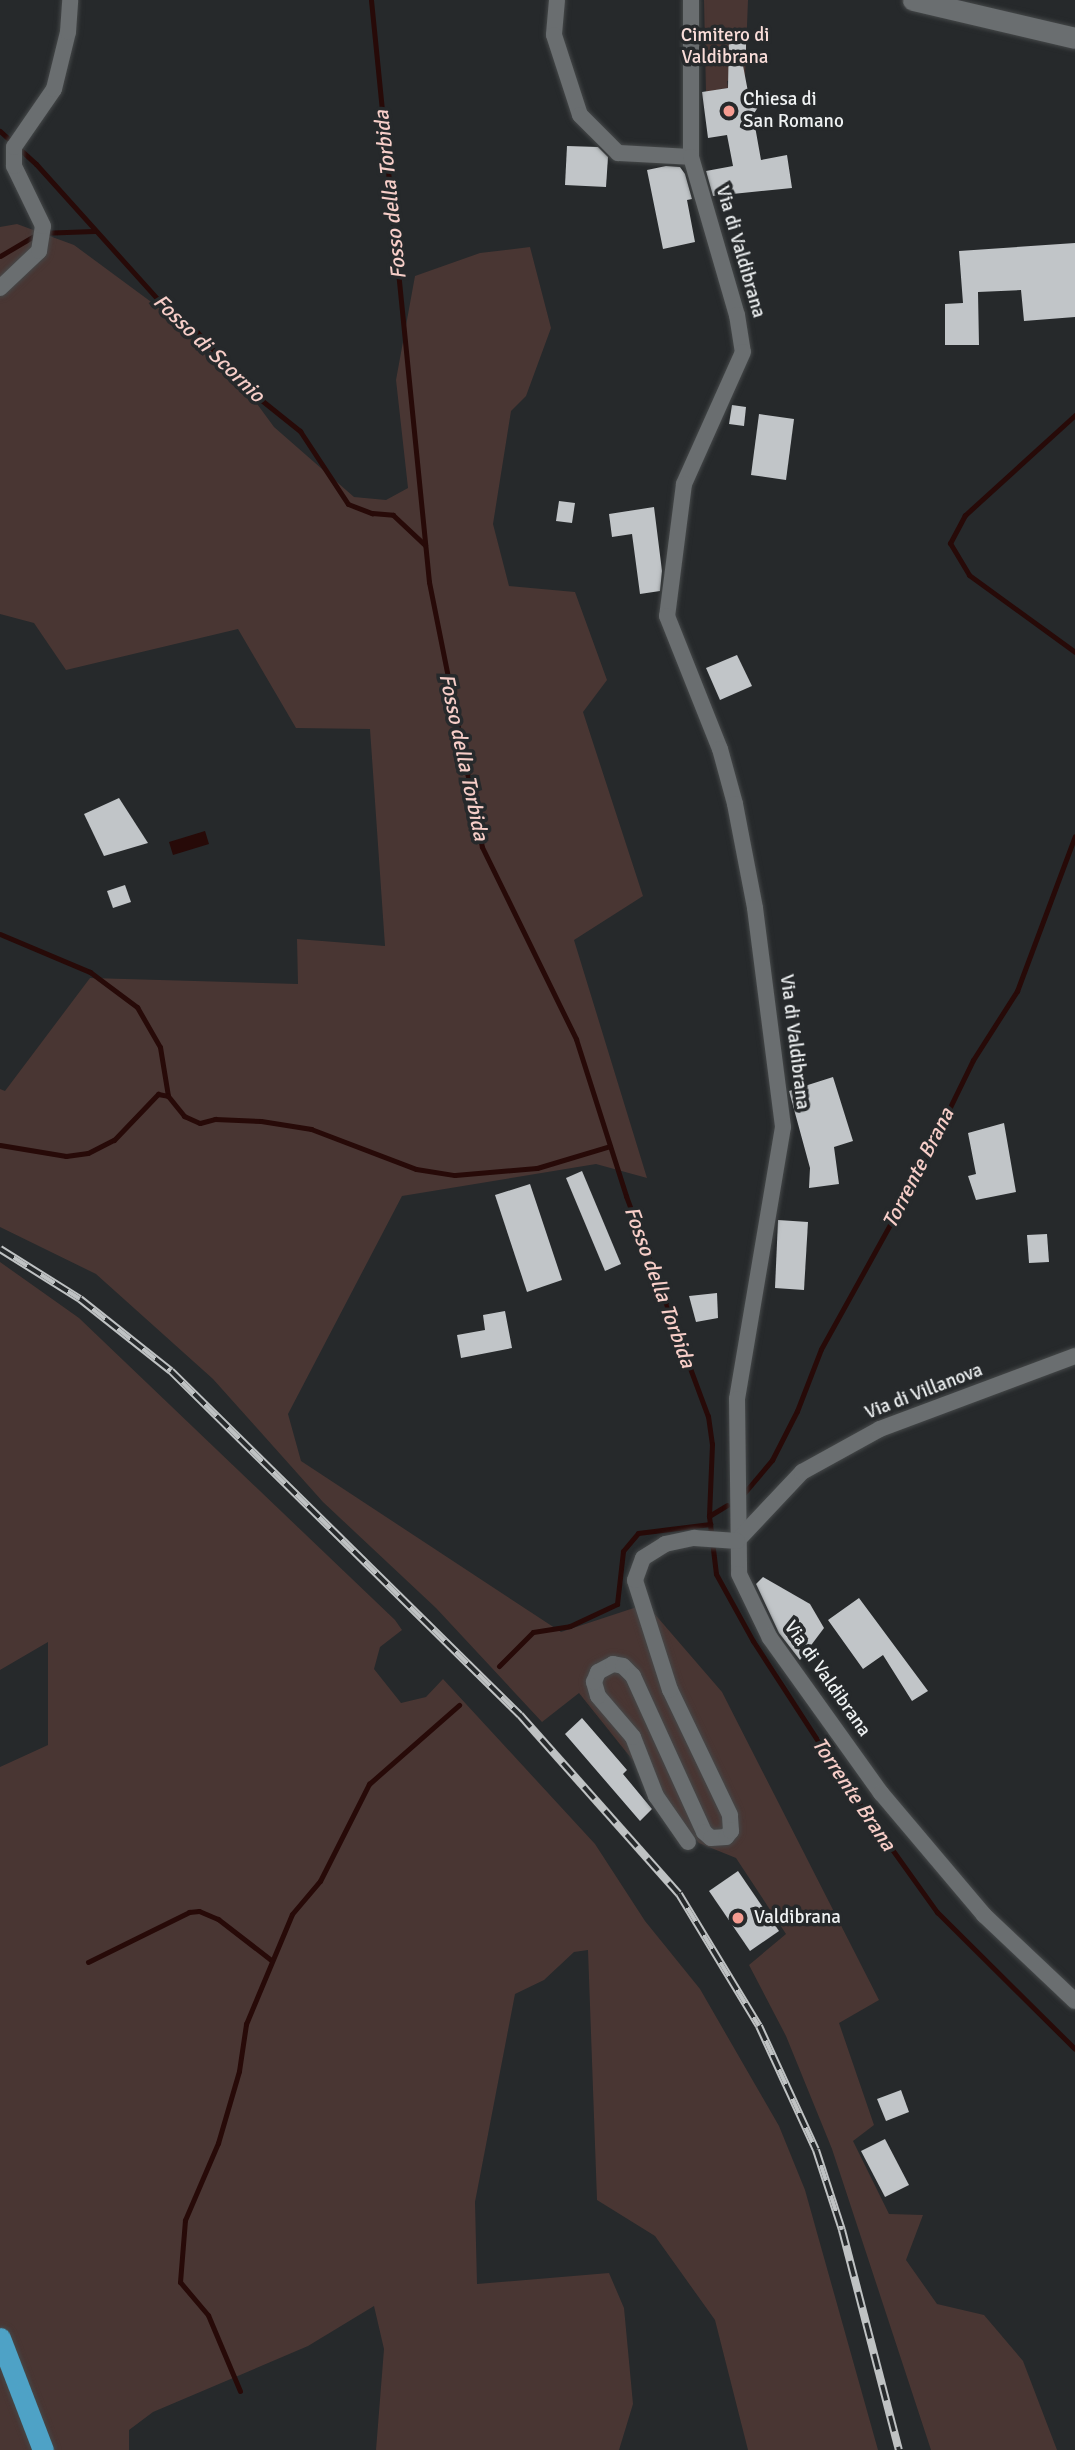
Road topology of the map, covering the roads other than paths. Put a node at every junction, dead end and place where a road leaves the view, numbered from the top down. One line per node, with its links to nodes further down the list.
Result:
1 (70, 0): 7 (street)
2 (557, 0): 6 (street)
3 (691, 0): 6 (street, Via di Valdibrana)
4 (913, 0): 5 (street)
5 (1075, 38)
6 (691, 157): 9 (street, Via di Valdibrana)
7 (0, 288)
8 (1075, 1356): 9 (street, Via di Villanova)
9 (737, 1541): 10 (street); 11 (street, Via di Valdibrana)
10 (688, 1842)
11 (1075, 2001)
12 (0, 2338): 13 (main road)
13 (43, 2450)

